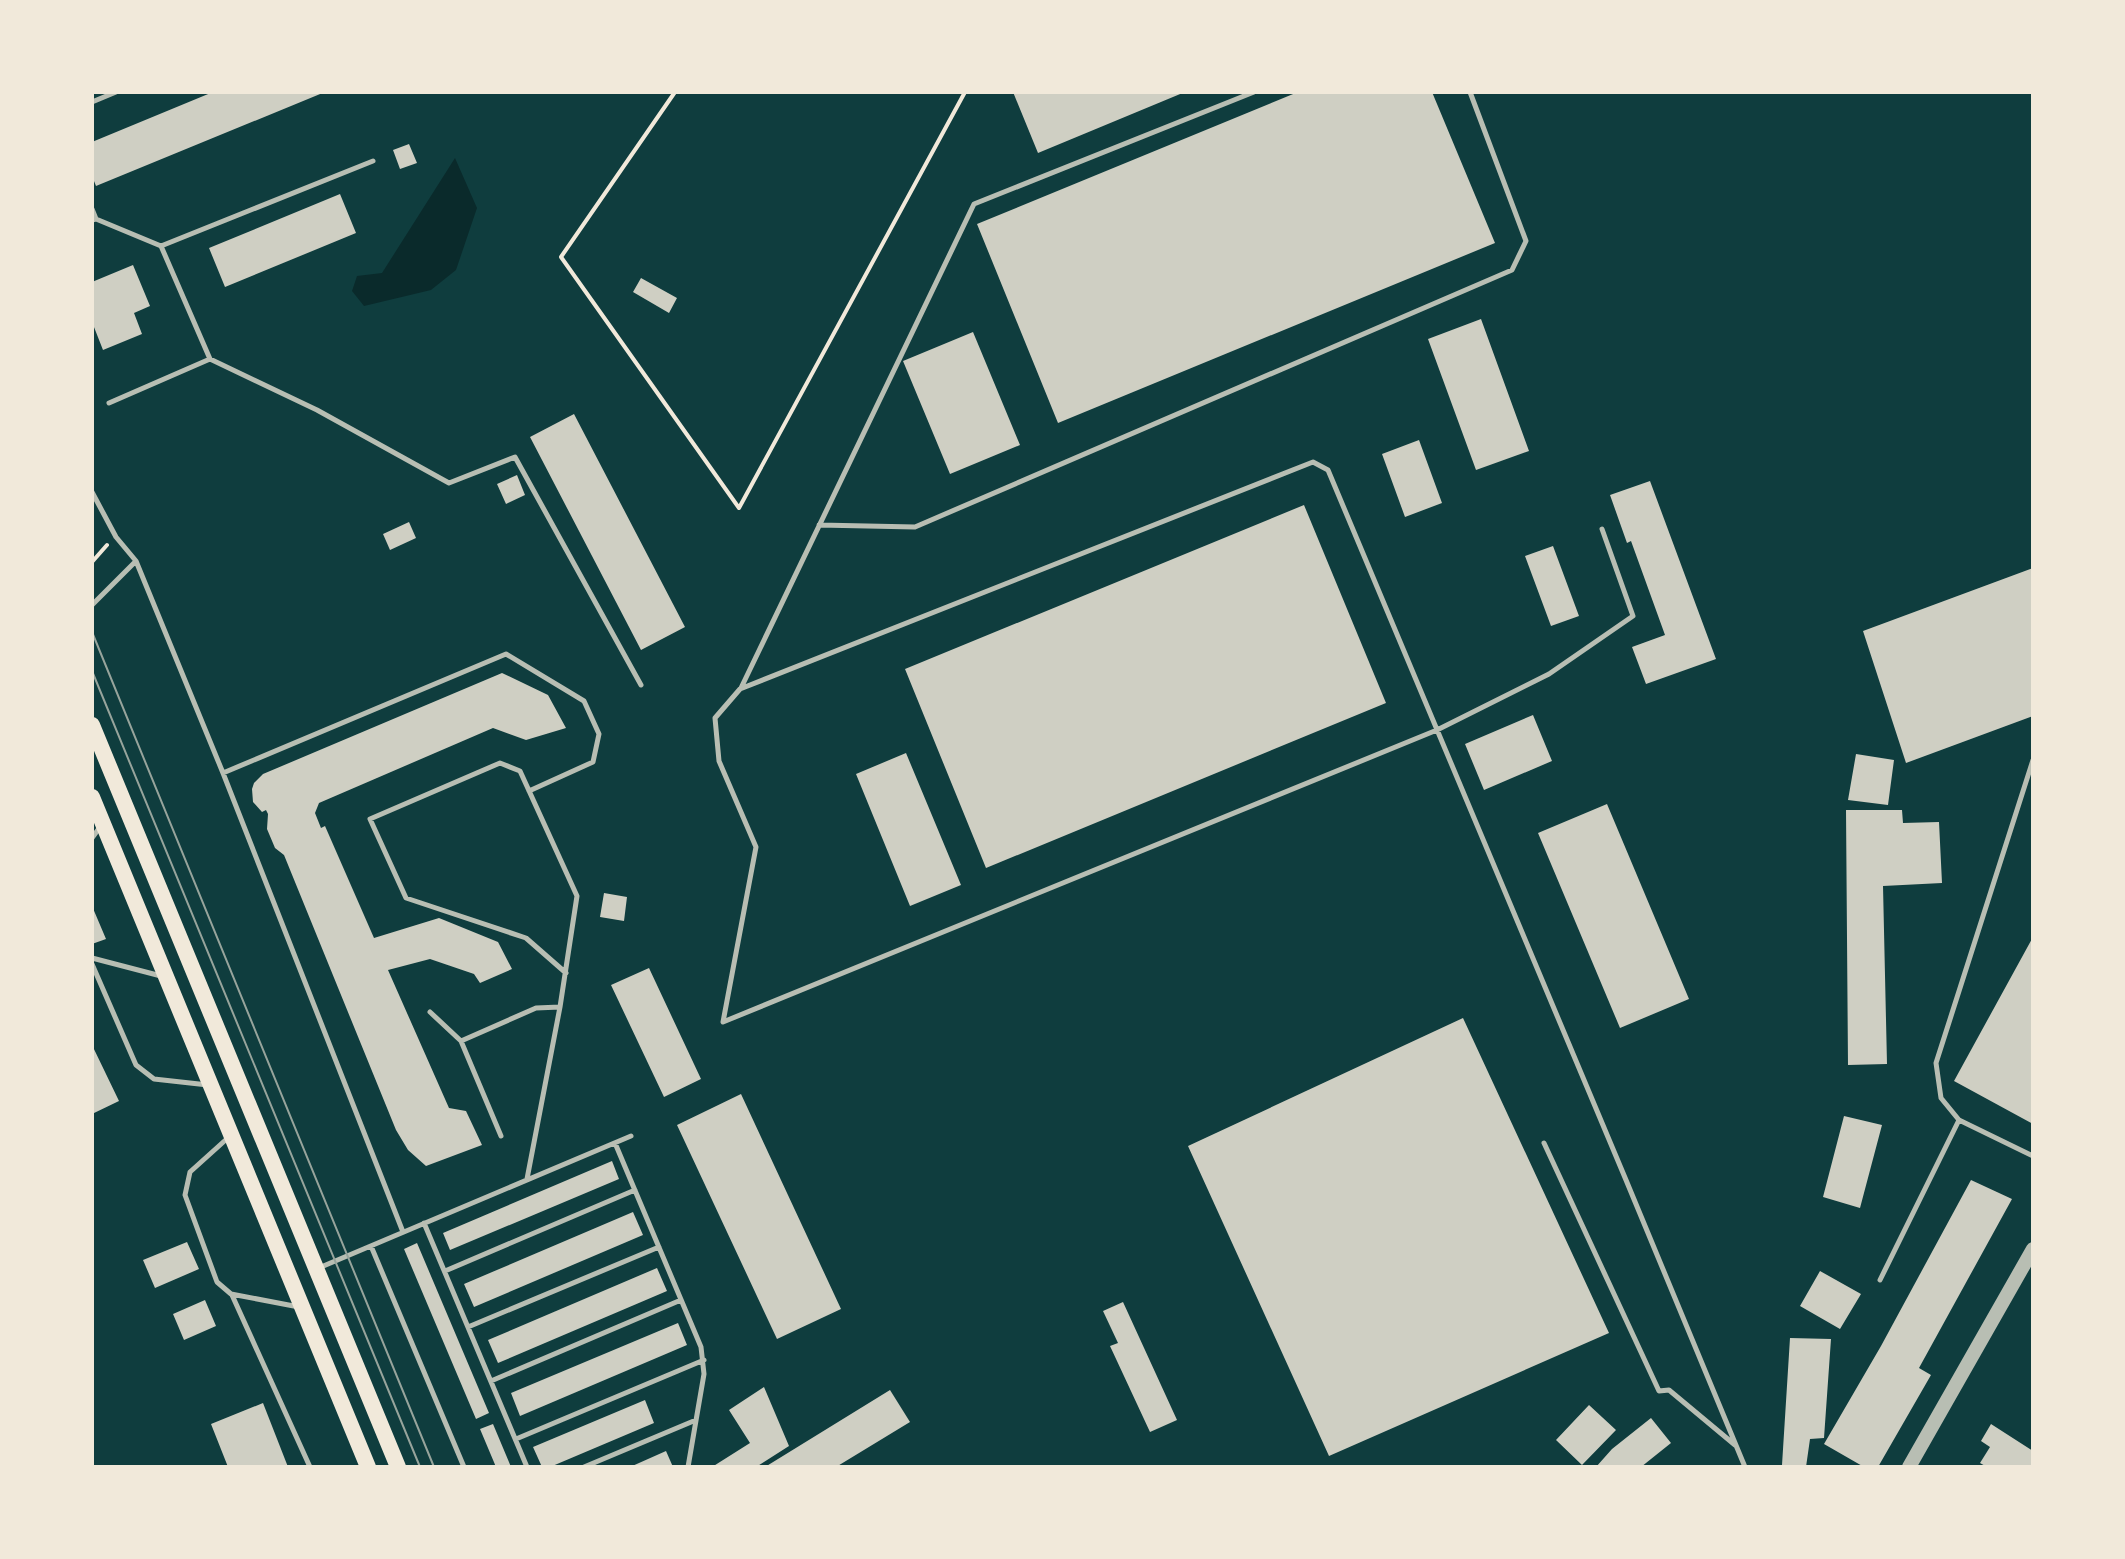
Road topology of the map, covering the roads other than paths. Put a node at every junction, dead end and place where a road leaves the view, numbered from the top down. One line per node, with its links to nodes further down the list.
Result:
1 (116, 92): 4 (lane)
2 (1254, 92): 12 (lane)
3 (1470, 92): 12 (lane)
4 (92, 102)
5 (373, 161): 8 (lane)
6 (92, 209): 7 (lane)
7 (94, 220): 8 (lane)
8 (161, 246): 9 (lane)
9 (210, 359): 10 (lane); 16 (lane)
10 (109, 403)
11 (92, 492): 14 (lane)
12 (819, 525): 17 (lane)
13 (1602, 529): 19 (lane)
14 (136, 561): 15 (lane); 21 (lane)
15 (92, 605)
16 (641, 685)
17 (740, 689): 19 (lane); 19 (lane)
18 (92, 725): 48 (main road)
19 (1437, 730): 60 (lane)
20 (2033, 760): 34 (lane)
21 (223, 773): 22 (lane); 44 (lane)
22 (529, 791): 28 (lane); 28 (lane)
23 (92, 797): 24 (main road)
24 (102, 822): 25 (lane); 29 (main road)
25 (92, 838)
26 (92, 958): 29 (lane)
27 (92, 964): 33 (lane)
28 (566, 973): 30 (lane)
29 (167, 978): 33 (main road)
30 (560, 1007): 32 (lane); 41 (lane)
31 (430, 1012): 32 (lane)
32 (461, 1041): 36 (lane)
33 (211, 1086): 35 (main road)
34 (1959, 1120): 40 (lane); 51 (lane)
35 (231, 1136): 50 (main road); 52 (lane)
36 (501, 1136)
37 (631, 1136): 38 (lane)
38 (615, 1143): 41 (lane); 42 (lane)
39 (1544, 1143): 60 (lane)
40 (2033, 1156)
41 (527, 1179): 43 (lane)
42 (635, 1190): 46 (lane); 49 (lane)
43 (424, 1223): 44 (lane); 49 (lane)
44 (403, 1232): 45 (lane)
45 (371, 1246): 48 (lane); 64 (lane)
46 (659, 1247): 53 (lane); 55 (lane)
47 (2033, 1249): 69 (street)
48 (316, 1268): 50 (main road); 63 (main road)
49 (445, 1271): 55 (lane)
50 (290, 1279): 54 (main road)
51 (1880, 1280)
52 (231, 1294): 54 (lane); 61 (lane)
53 (681, 1300): 56 (lane); 57 (lane)
54 (303, 1308): 62 (main road)
55 (468, 1327): 57 (lane)
56 (704, 1360): 58 (lane); 59 (lane)
57 (491, 1381): 59 (lane)
58 (696, 1420): 66 (lane); 67 (lane)
59 (516, 1439): 65 (lane)
60 (1736, 1446): 68 (lane)
61 (310, 1467)
62 (368, 1467)
63 (398, 1467)
64 (464, 1467)
65 (527, 1467)
66 (584, 1467)
67 (688, 1467)
68 (1745, 1467)
69 (1909, 1467)

